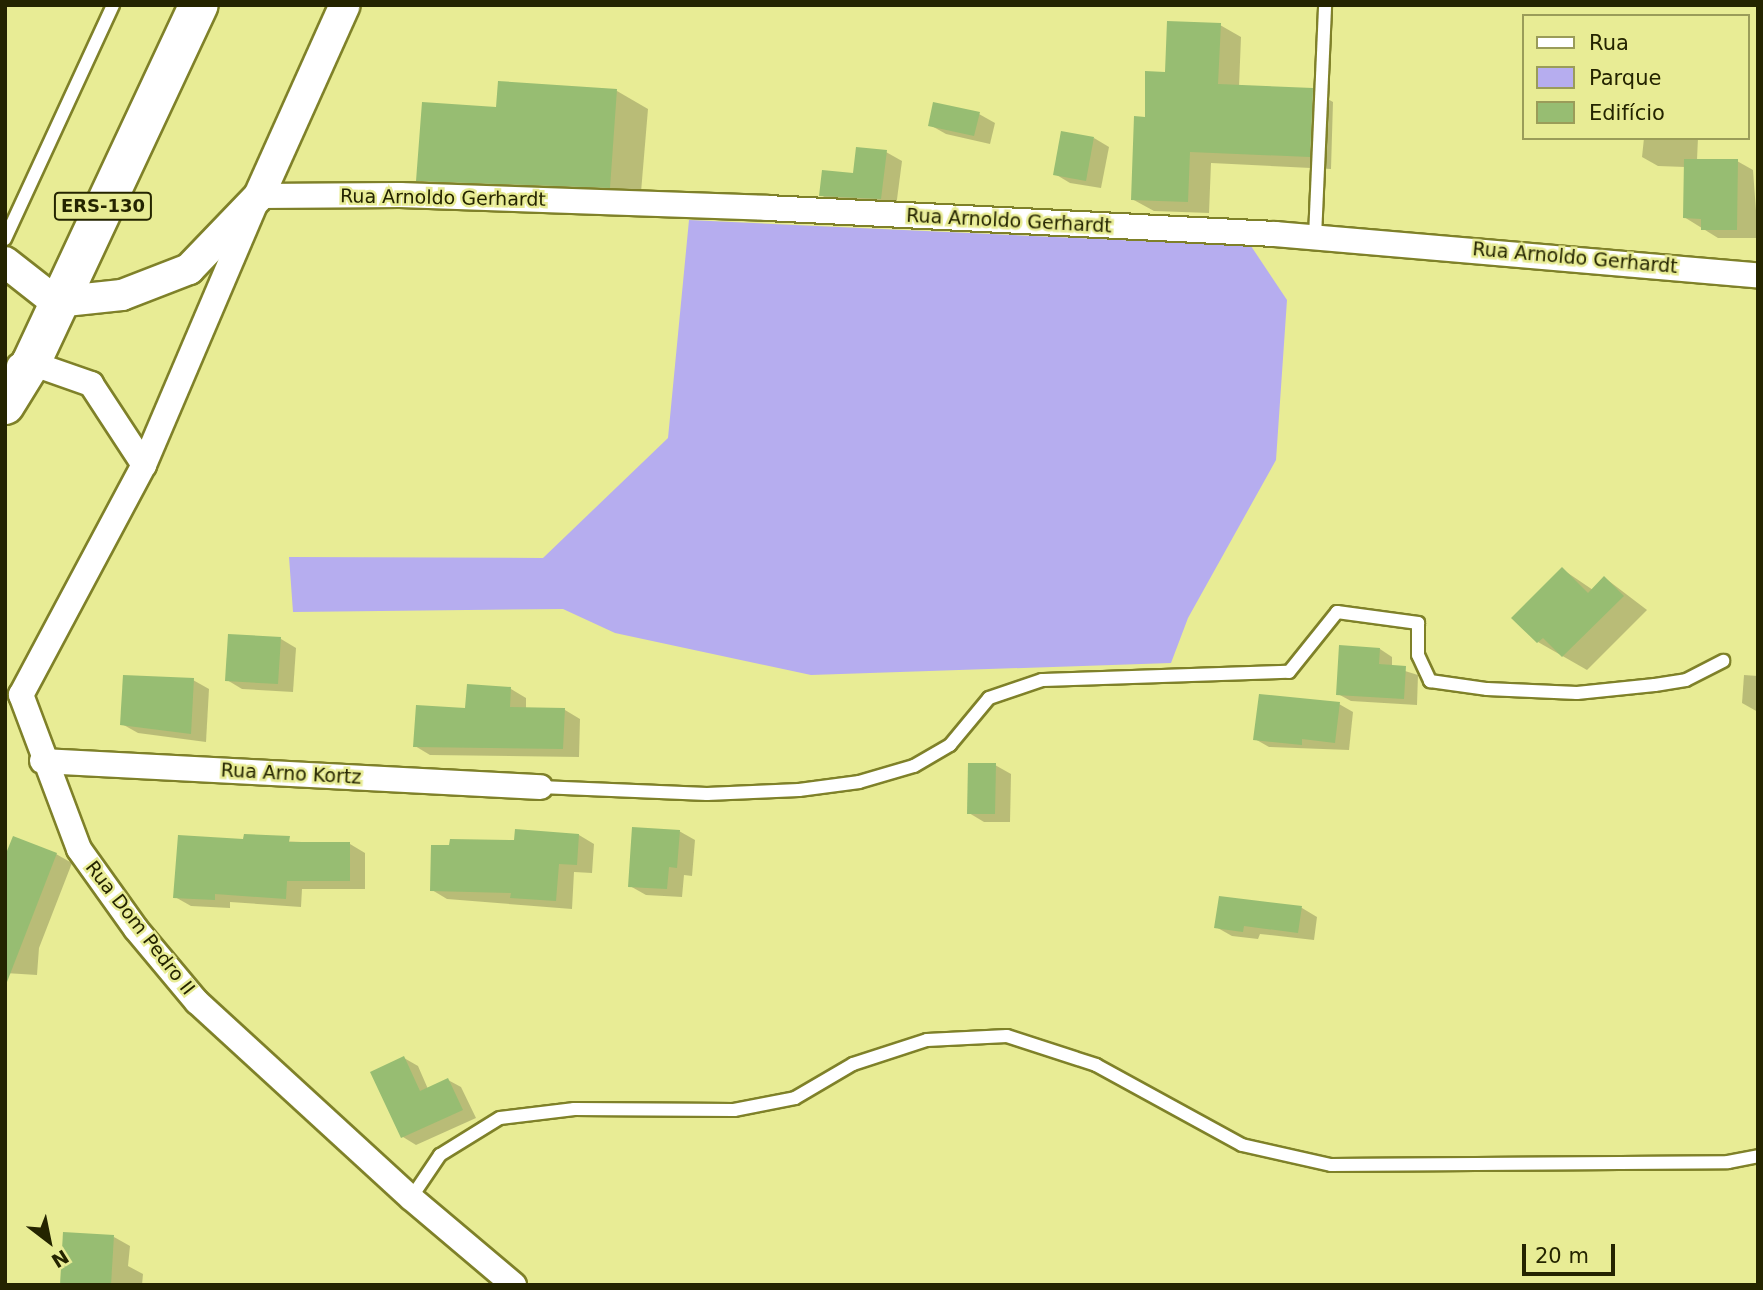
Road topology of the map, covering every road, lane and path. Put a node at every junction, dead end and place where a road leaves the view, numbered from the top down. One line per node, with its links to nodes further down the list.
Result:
1 (113, 5): 7 (lane)
2 (199, 5): 10 (main road, ERS-130)
3 (345, 5): 5 (street)
4 (1325, 5): 6 (lane)
5 (259, 196): 6 (street, Rua Arnoldo Gerhardt); 10 (street); 13 (street, Rua Dom Pedro II)
6 (1315, 237): 9 (street, Rua Arnoldo Gerhardt)
7 (5, 239)
8 (5, 262): 10 (street)
9 (1758, 275)
10 (56, 302): 11 (main road, ERS-130)
11 (18, 367): 12 (main road, ERS-130); 13 (street)
12 (5, 405)
13 (144, 464): 15 (street, Rua Dom Pedro II)
14 (1723, 661): 16 (lane)
15 (42, 761): 16 (street, Rua Arno Kortz); 18 (street, Rua Dom Pedro II)
16 (540, 787)
17 (1758, 1156): 18 (lane)
18 (411, 1198): 19 (street, Rua Dom Pedro II)
19 (514, 1285)

